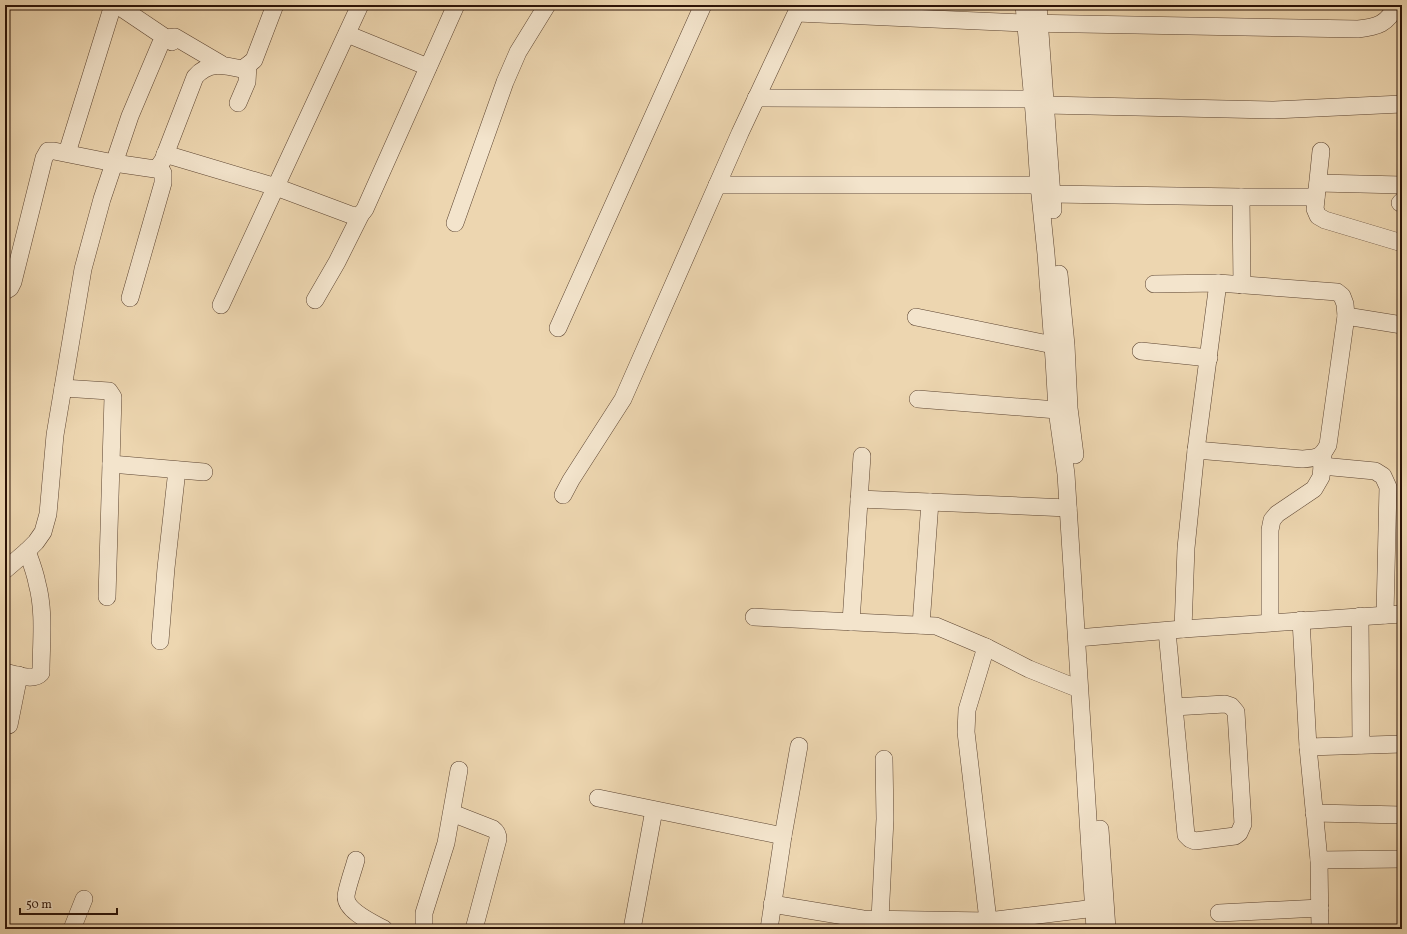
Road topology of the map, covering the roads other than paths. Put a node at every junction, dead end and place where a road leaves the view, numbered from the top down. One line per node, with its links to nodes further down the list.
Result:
1 (113, 5): 23 (street)
2 (117, 5): 14 (street)
3 (275, 5): 16 (street)
4 (360, 5): 13 (street)
5 (456, 5): 17 (street)
6 (547, 5): 33 (street)
7 (703, 5): 45 (street)
8 (1024, 5): 12 (street)
9 (1038, 5): 12 (street)
10 (798, 9): 12 (street); 18 (street)
11 (1397, 11): 12 (street)
12 (1033, 23): 19 (street)
13 (347, 34): 17 (street); 28 (street)
14 (169, 40): 15 (street); 25 (street)
15 (221, 64): 16 (street); 24 (street)
16 (248, 65): 20 (street)
17 (428, 67): 32 (street)
18 (756, 98): 19 (street); 26 (street)
19 (1039, 102): 21 (street); 29 (street)
20 (238, 103)
21 (1402, 104)
22 (1321, 151): 30 (street)
23 (68, 153): 25 (street); 38 (street)
24 (162, 160): 25 (street); 28 (street); 39 (street)
25 (114, 163): 49 (street)
26 (717, 185): 29 (street); 58 (street)
27 (1402, 185): 30 (street)
28 (276, 187): 32 (street); 41 (street)
29 (1045, 189): 31 (street); 46 (street); 74 (street)
30 (1317, 190): 31 (street); 34 (street)
31 (1241, 197): 37 (street)
32 (361, 214): 40 (street)
33 (455, 223)
34 (1402, 243)
35 (1218, 283): 36 (street); 37 (street); 48 (street)
36 (1154, 284)
37 (1242, 285): 42 (street)
38 (6, 294)
39 (130, 298)
40 (315, 300)
41 (221, 305)
42 (1346, 316): 44 (street); 54 (street)
43 (916, 317): 46 (street)
44 (1402, 325)
45 (558, 328)
46 (1053, 345): 51 (street)
47 (1141, 351): 48 (street)
48 (1209, 358): 52 (street)
49 (63, 388): 55 (street); 62 (street)
50 (918, 398): 51 (street)
51 (1057, 410): 61 (street)
52 (1196, 450): 54 (street); 73 (street)
53 (862, 456): 59 (street)
54 (1322, 460): 66 (street); 71 (street)
55 (111, 464): 56 (street); 64 (street)
56 (177, 470): 57 (street); 75 (street)
57 (204, 472)
58 (563, 495)
59 (859, 499): 60 (street); 70 (street)
60 (930, 502): 61 (street); 72 (street)
61 (1068, 508): 74 (street)
62 (27, 551): 63 (street); 77 (street)
63 (6, 567)
64 (107, 597)
65 (1402, 614): 66 (street)
66 (1385, 615): 67 (street)
67 (1360, 616): 69 (street); 82 (street)
68 (754, 617): 70 (street)
69 (1300, 620): 71 (street); 84 (street)
70 (851, 622): 72 (street)
71 (1270, 622): 73 (street)
72 (921, 625): 76 (street)
73 (1175, 630): 74 (street); 79 (street)
74 (1083, 638): 78 (street); 98 (street)
75 (160, 641)
76 (986, 646): 78 (street); 103 (street)
77 (12, 673): 80 (street)
78 (1080, 689): 98 (street)
79 (1174, 707): 79 (street)
80 (9, 725)
81 (1402, 744): 82 (street)
82 (1361, 745): 84 (street)
83 (799, 746): 92 (street)
84 (1308, 747): 90 (street)
85 (884, 759): 101 (street)
86 (459, 770): 89 (street)
87 (598, 798): 88 (street)
88 (654, 810): 92 (street); 108 (street)
89 (452, 813): 106 (street); 107 (street)
90 (1314, 813): 91 (street); 95 (street)
91 (1402, 815)
92 (783, 836): 97 (street)
93 (1402, 859): 95 (street)
94 (356, 860): 105 (street)
95 (1319, 860): 99 (street)
96 (84, 899): 104 (street)
97 (772, 904): 102 (street); 109 (street)
98 (1100, 907): 103 (street); 110 (street); 111 (street)
99 (1320, 908): 100 (street); 112 (street)
100 (1219, 913)
101 (880, 919): 102 (street); 103 (street)
102 (862, 924)
103 (988, 925)
104 (72, 929)
105 (384, 929)
106 (424, 929)
107 (474, 929)
108 (632, 929)
109 (769, 929)
110 (1095, 929)
111 (1107, 929)
112 (1320, 929)

